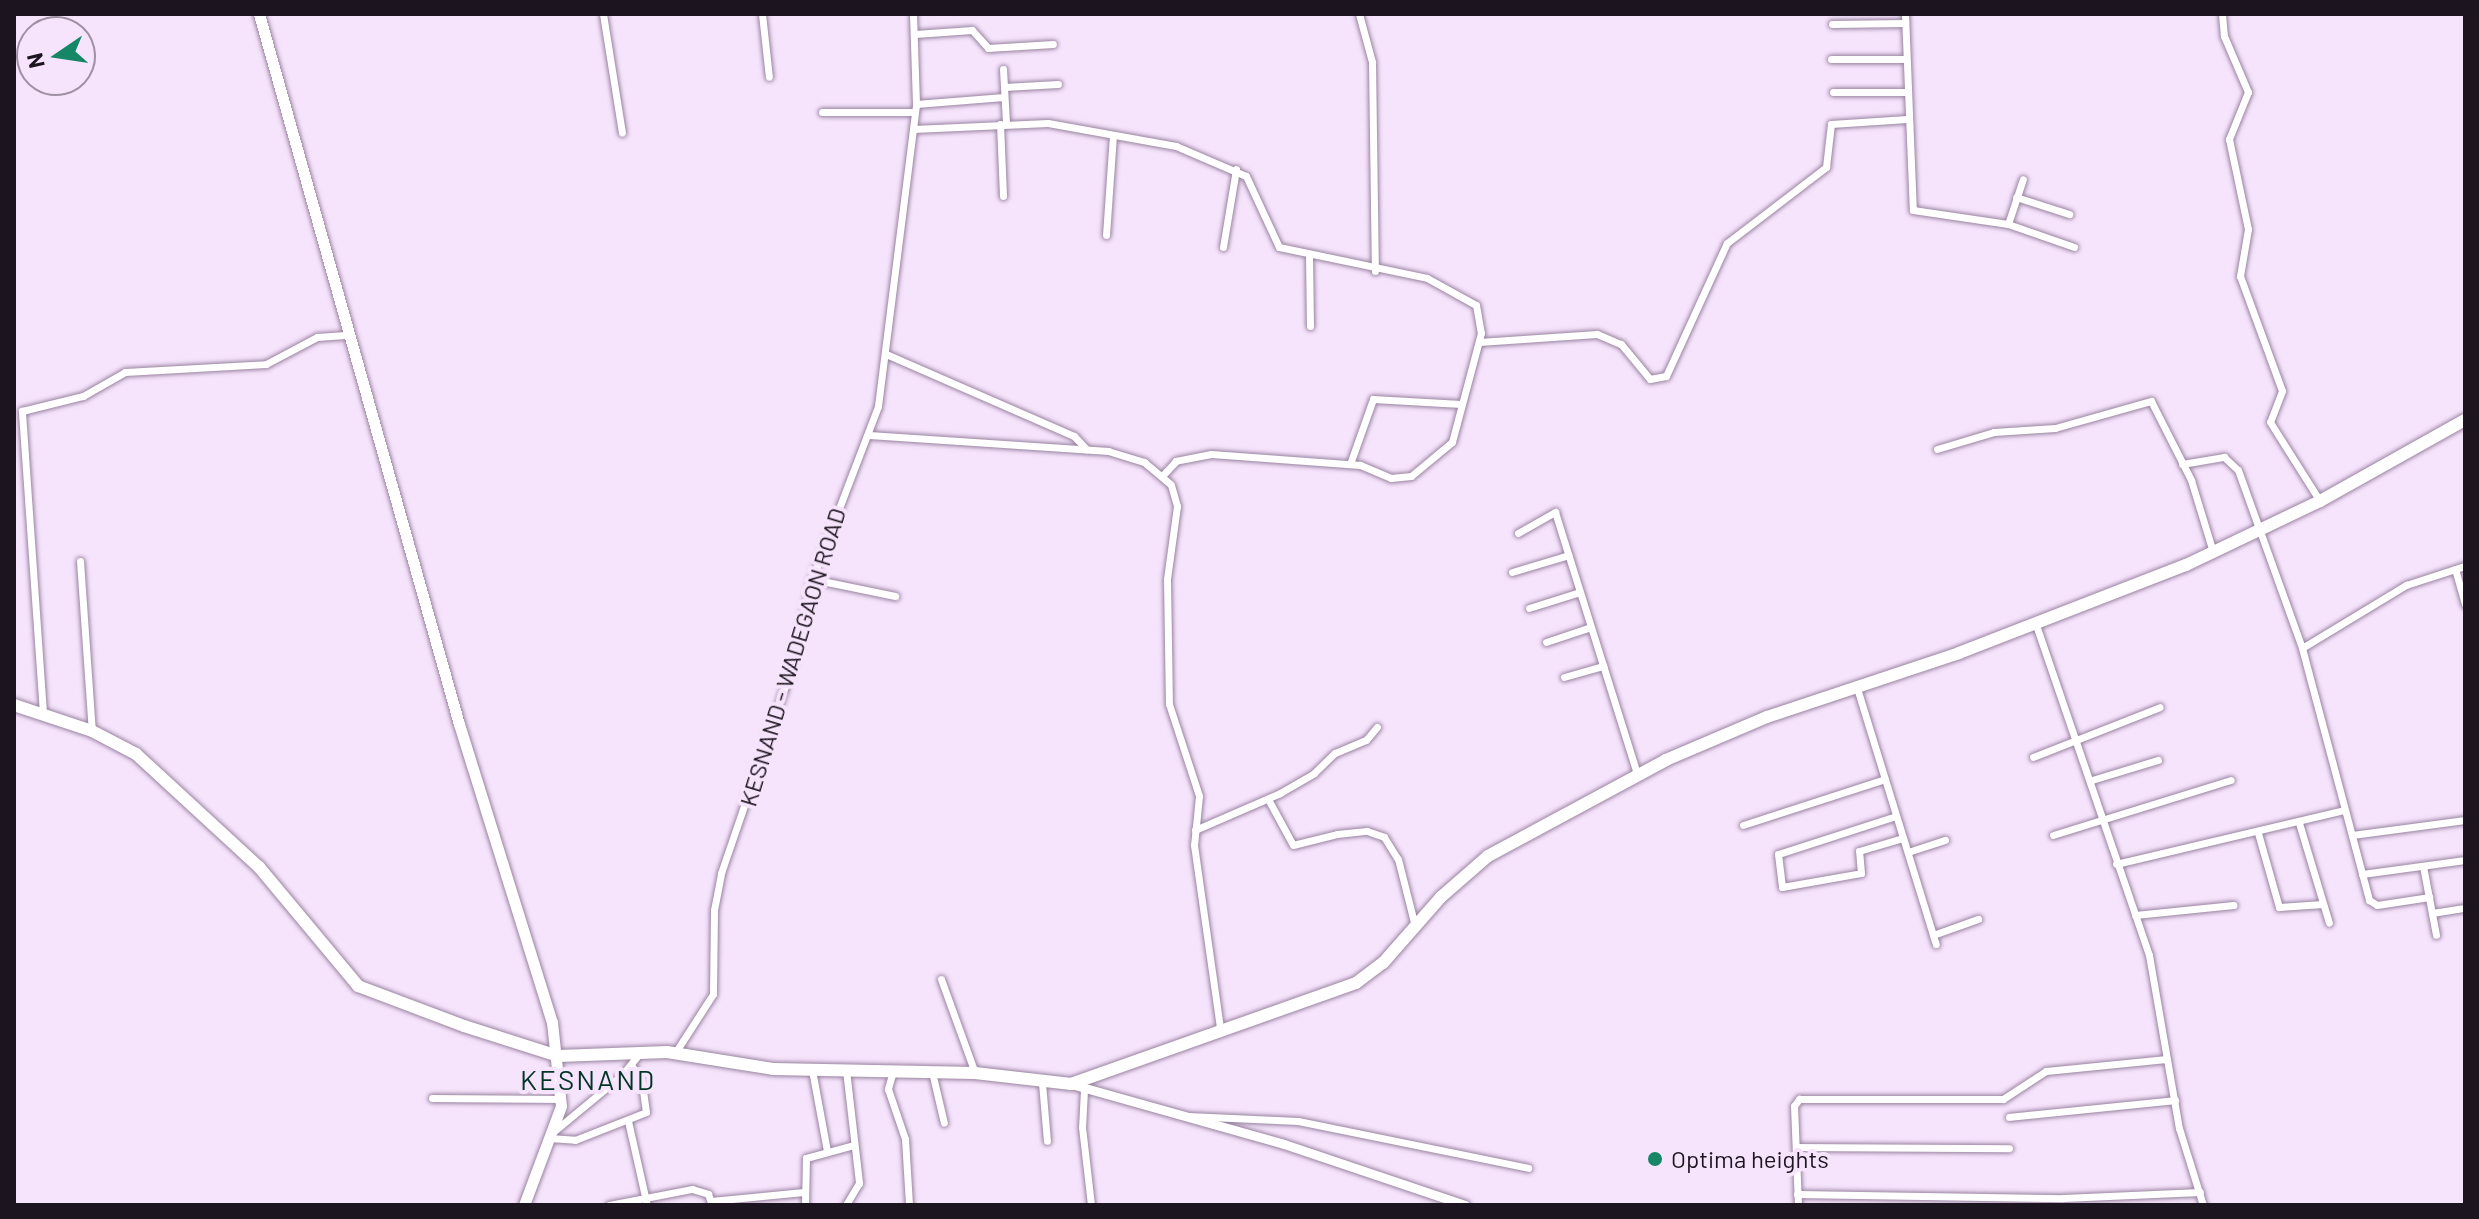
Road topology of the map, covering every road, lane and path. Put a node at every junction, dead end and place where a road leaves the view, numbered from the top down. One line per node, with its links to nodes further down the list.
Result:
1 (259, 14): 39 (main road)
2 (603, 14): 25 (street)
3 (762, 14): 14 (street)
4 (913, 14): 9 (street, KESNAND - WADEGAON ROAD)
5 (1359, 14): 37 (street)
6 (2222, 14): 50 (street)
7 (1905, 18): 8 (street); 12 (street)
8 (1832, 24)
9 (915, 34): 10 (street); 20 (street, KESNAND - WADEGAON ROAD)
10 (1053, 44)
11 (1831, 59): 12 (street)
12 (1905, 59): 18 (street)
13 (1003, 69): 16 (street)
14 (769, 77)
15 (1058, 84): 16 (street)
16 (1004, 87): 19 (street)
17 (1833, 92): 18 (street)
18 (1907, 92): 22 (street)
19 (1004, 97): 20 (street); 23 (street)
20 (916, 108): 21 (street); 24 (street, KESNAND - WADEGAON ROAD)
21 (822, 112)
22 (1907, 119): 32 (street); 40 (street)
23 (1003, 124): 24 (street); 26 (street); 29 (street)
24 (913, 129): 41 (street, KESNAND - WADEGAON ROAD)
25 (622, 132)
26 (1113, 135): 27 (street); 33 (street)
27 (1236, 169): 34 (street); 36 (street)
28 (2023, 179): 30 (street)
29 (1003, 196)
30 (2016, 197): 31 (street); 32 (street)
31 (2069, 214)
32 (2008, 224): 35 (street)
33 (1106, 235)
34 (1223, 247)
35 (2074, 247)
36 (1309, 255): 37 (street); 38 (street)
37 (1375, 271): 40 (street)
38 (1310, 326)
39 (349, 335): 73 (street); 116 (main road)
40 (1479, 342): 42 (street)
41 (886, 354): 44 (street, KESNAND - WADEGAON ROAD); 45 (street)
42 (1461, 404): 47 (street); 47 (street)
43 (2465, 420): 50 (highway)
44 (869, 435): 45 (street); 59 (street, KESNAND - WADEGAON ROAD)
45 (1086, 449): 49 (street)
46 (1937, 449): 48 (street)
47 (1350, 464): 49 (street)
48 (2182, 464): 51 (street); 53 (street)
49 (1163, 475): 90 (street)
50 (2320, 501): 51 (highway)
51 (2261, 531): 53 (highway); 67 (street)
52 (1518, 533): 54 (street)
53 (2213, 552): 64 (highway)
54 (1569, 555): 58 (street); 60 (street)
55 (80, 561): 75 (street)
56 (2465, 566): 57 (street)
57 (2455, 569): 62 (street); 67 (street)
58 (1512, 572)
59 (812, 579): 61 (street); 115 (street, KESNAND - WADEGAON ROAD)
60 (1580, 592): 63 (street); 65 (street)
61 (895, 596)
62 (2465, 605)
63 (1529, 608)
64 (2035, 622): 70 (highway); 76 (street)
65 (1591, 627): 66 (street); 68 (street)
66 (1546, 642)
67 (2302, 648): 84 (street)
68 (1603, 666): 69 (street); 79 (street)
69 (1564, 677)
70 (1857, 688): 79 (highway); 80 (street)
71 (14, 705): 73 (highway)
72 (2160, 707): 76 (street)
73 (43, 713): 75 (highway)
74 (1377, 727): 83 (street)
75 (92, 731): 116 (highway)
76 (2077, 737): 77 (street); 81 (street)
77 (2033, 757)
78 (2158, 760): 81 (street)
79 (1637, 774): 109 (highway)
80 (1885, 779): 85 (street); 89 (street)
81 (2092, 780): 86 (street)
82 (2231, 780): 86 (street)
83 (1268, 799): 90 (street); 109 (street)
84 (2345, 810): 88 (street); 93 (street)
85 (1896, 816): 94 (street); 94 (street)
86 (2103, 820): 92 (street); 98 (street)
87 (2465, 820): 93 (street)
88 (2299, 823): 91 (street); 102 (street)
89 (1743, 825)
90 (1195, 830): 114 (street)
91 (2258, 833): 98 (street); 102 (street)
92 (2053, 835)
93 (2352, 835): 100 (street)
94 (1903, 838): 96 (street)
95 (1945, 840): 96 (street)
96 (1908, 852): 110 (street)
97 (2465, 860): 99 (street)
98 (2116, 864): 106 (street)
99 (2423, 866): 100 (street); 101 (street)
100 (2362, 874): 101 (street)
101 (2429, 897): 105 (street)
102 (2323, 904): 108 (street)
103 (2233, 905): 106 (street)
104 (2465, 908): 105 (street)
105 (2432, 913): 111 (street)
106 (2135, 915): 117 (street)
107 (1978, 919): 110 (street)
108 (2329, 923)
109 (1415, 926): 114 (highway)
110 (1933, 935): 112 (street)
111 (2436, 935)
112 (1936, 944)
113 (941, 979): 123 (street)
114 (1220, 1028): 125 (highway)
115 (675, 1053): 118 (highway); 119 (highway)
116 (558, 1056): 118 (highway); 128 (main road)
117 (2166, 1059): 129 (street); 137 (street)
118 (635, 1060): 132 (street); 134 (street)
119 (812, 1070): 120 (highway); 139 (street)
120 (846, 1070): 121 (highway); 136 (street)
121 (893, 1071): 122 (highway); 150 (street)
122 (932, 1072): 123 (highway); 133 (street)
123 (975, 1073): 124 (highway)
124 (1042, 1083): 125 (highway); 135 (street)
125 (1071, 1084): 126 (street)
126 (1084, 1090): 131 (street); 151 (street)
127 (432, 1098): 128 (street)
128 (562, 1099): 134 (main road)
129 (2175, 1100): 130 (street); 142 (street)
130 (2009, 1117)
131 (1180, 1118): 140 (street); 152 (street)
132 (628, 1121): 134 (street); 144 (street)
133 (944, 1123)
134 (550, 1136): 146 (main road)
135 (1047, 1141)
136 (854, 1145): 139 (street); 149 (street)
137 (1796, 1147): 138 (street); 143 (street)
138 (2009, 1148)
139 (827, 1151): 141 (street)
140 (1528, 1168)
141 (804, 1192): 145 (street); 148 (street)
142 (2200, 1192): 143 (street); 154 (street)
143 (1797, 1194): 153 (street)
144 (646, 1201): 145 (street); 147 (street)
145 (712, 1203)
146 (524, 1205)
147 (609, 1205)
148 (805, 1205)
149 (846, 1205)
150 (909, 1205)
151 (1091, 1205)
152 (1465, 1205)
153 (1798, 1205)
154 (2203, 1205)

